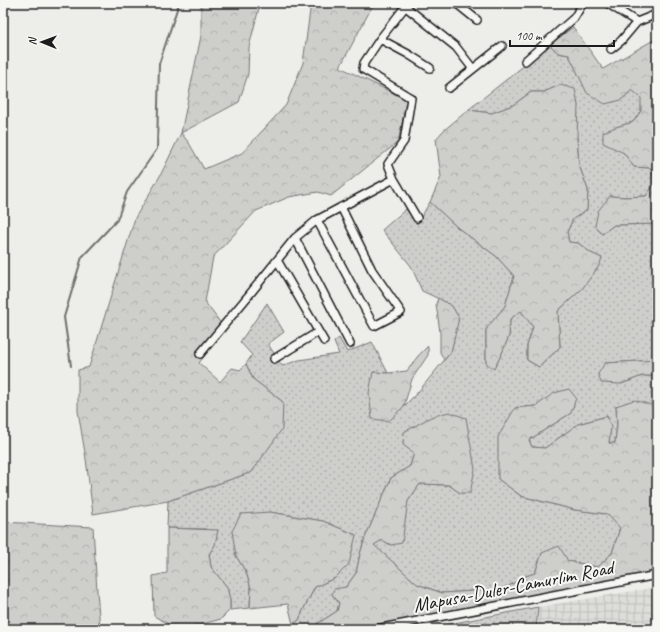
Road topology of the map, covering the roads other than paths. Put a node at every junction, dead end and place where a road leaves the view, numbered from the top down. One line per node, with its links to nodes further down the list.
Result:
1 (456, 3): 6 (street)
2 (607, 3): 7 (street)
3 (405, 4): 8 (street); 13 (street)
4 (579, 4): 11 (street)
5 (657, 14): 7 (street)
6 (477, 20)
7 (638, 22): 10 (street)
8 (380, 39): 12 (street); 15 (street)
9 (502, 46): 13 (street)
10 (611, 49)
11 (525, 61)
12 (430, 68)
13 (473, 69): 14 (street)
14 (449, 88)
15 (394, 179): 16 (street); 17 (street)
16 (341, 207): 18 (street); 18 (street)
17 (417, 218)
18 (317, 220): 19 (street)
19 (295, 238): 20 (street); 23 (street)
20 (277, 260): 21 (street); 24 (street)
21 (318, 332): 22 (street); 25 (street)
22 (324, 341)
23 (350, 344)
24 (200, 354)
25 (274, 359)
26 (657, 575): 27 (street, Mapusa-Duler-Camurlim Road)
27 (376, 629)

